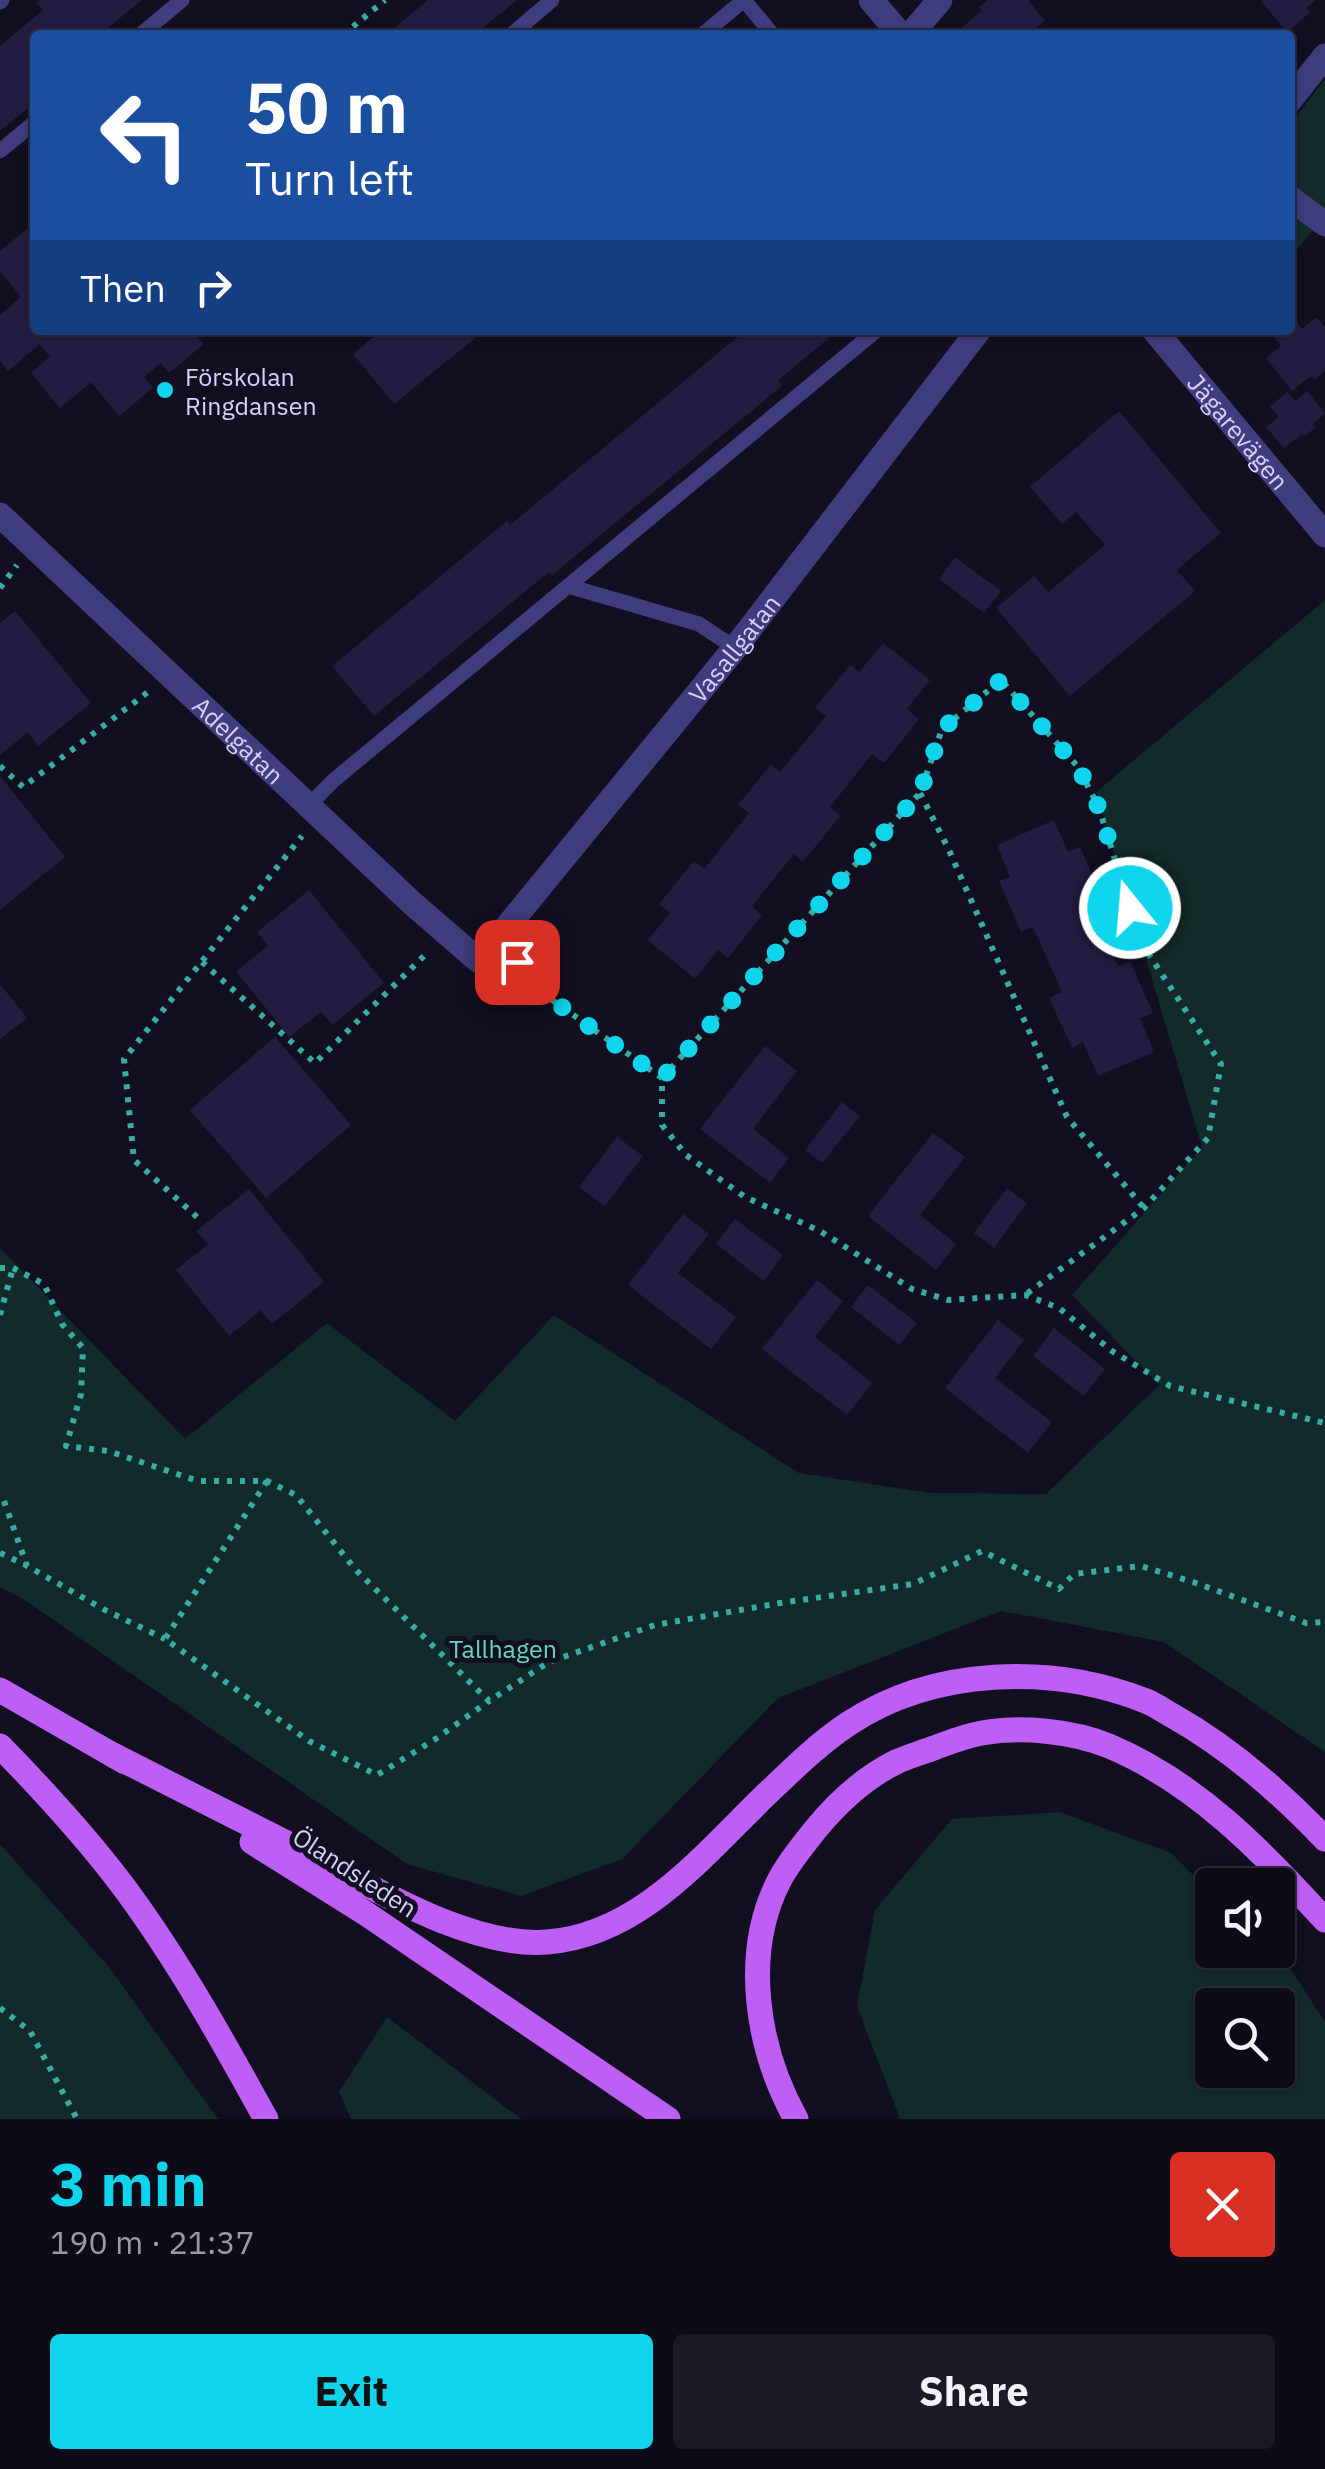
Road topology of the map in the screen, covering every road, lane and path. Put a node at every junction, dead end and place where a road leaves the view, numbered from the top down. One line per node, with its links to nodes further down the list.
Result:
1 (182, 0): 7 (lane)
2 (385, 0): 8 (path)
3 (552, 0): 9 (lane)
4 (744, 0): 10 (lane); 11 (lane)
5 (870, 0): 12 (street)
6 (940, 0): 13 (street)
7 (146, 30)
8 (349, 30)
9 (516, 30)
10 (708, 30)
11 (769, 30)
12 (897, 30)
13 (914, 30)
14 (1325, 56): 15 (street)
15 (1295, 94)
16 (30, 126): 17 (lane)
17 (0, 151)
18 (1295, 202): 19 (street)
19 (1325, 224)
20 (871, 335): 26 (lane)
21 (970, 335): 28 (street, Vasallgatan)
22 (1158, 335): 24 (street, Jägarevägen)
23 (0, 516): 32 (street, Adelgatan)
24 (1325, 535)
25 (21, 560): 27 (path)
26 (568, 586): 28 (lane); 32 (lane)
27 (0, 588)
28 (735, 648): 35 (street, Vasallgatan)
29 (154, 688): 30 (path)
30 (0, 766)
31 (920, 793): 38 (path); 39 (path); 39 (path)
32 (309, 805): 35 (street, Adelgatan)
33 (306, 832): 36 (path)
34 (435, 946): 36 (path)
35 (479, 960)
36 (202, 962): 40 (path)
37 (517, 962): 38 (path)
38 (662, 1078): 43 (path)
39 (1144, 1208): 43 (path)
40 (197, 1217)
41 (0, 1268): 42 (path)
42 (13, 1268): 44 (path); 46 (path)
43 (1025, 1295): 45 (path)
44 (0, 1316)
45 (1325, 1422)
46 (267, 1481): 51 (path); 53 (path)
47 (4, 1501): 49 (path)
48 (0, 1553): 49 (path)
49 (27, 1566): 51 (path)
50 (1325, 1622): 53 (path)
51 (164, 1639): 53 (path)
52 (0, 1690): 55 (main road, Ölandsleden)
53 (489, 1701)
54 (0, 1746): 60 (main road)
55 (113, 1755): 56 (main road); 61 (main road, Ölandsleden)
56 (1325, 1840)
57 (1325, 1920): 62 (main road)
58 (0, 2008): 59 (path)
59 (77, 2119)
60 (266, 2119)
61 (668, 2119)
62 (796, 2119)

